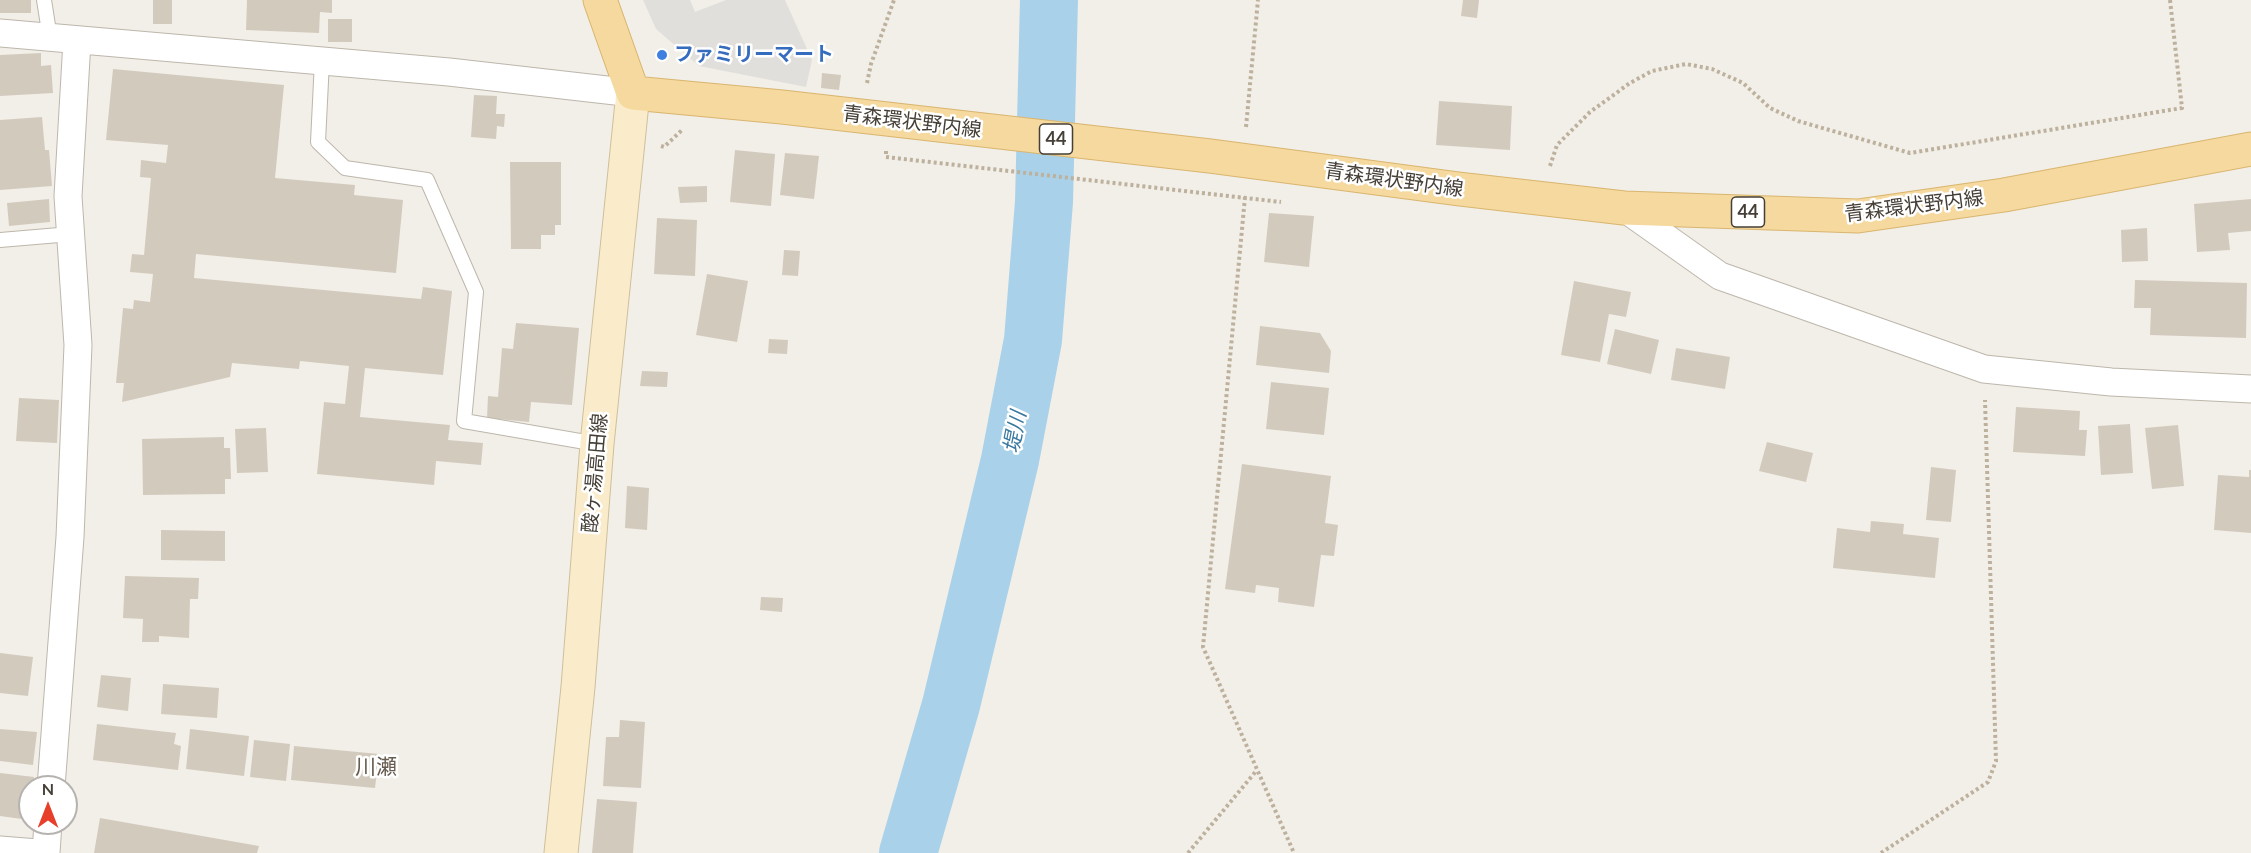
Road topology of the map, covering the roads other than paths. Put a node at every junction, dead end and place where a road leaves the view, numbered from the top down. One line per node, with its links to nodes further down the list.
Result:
1 (44, 0): 4 (lane)
2 (600, 0): 7 (main road)
3 (0, 33): 4 (street)
4 (50, 38): 5 (street)
5 (77, 41): 6 (street); 10 (street)
6 (322, 62): 7 (street); 13 (lane)
7 (633, 93): 9 (main road, 青森環状野内線 / 44); 13 (main road, 酸ヶ湯高田線)
8 (2251, 149): 9 (main road, 青森環状野内線 / 44)
9 (1624, 208): 12 (street)
10 (71, 234): 11 (lane); 14 (street)
11 (0, 240)
12 (2251, 389)
13 (597, 444): 19 (main road, 酸ヶ湯高田線)
14 (52, 775)
15 (47, 835): 18 (street)
16 (0, 850): 17 (street)
17 (38, 853)
18 (46, 853)
19 (561, 853)

